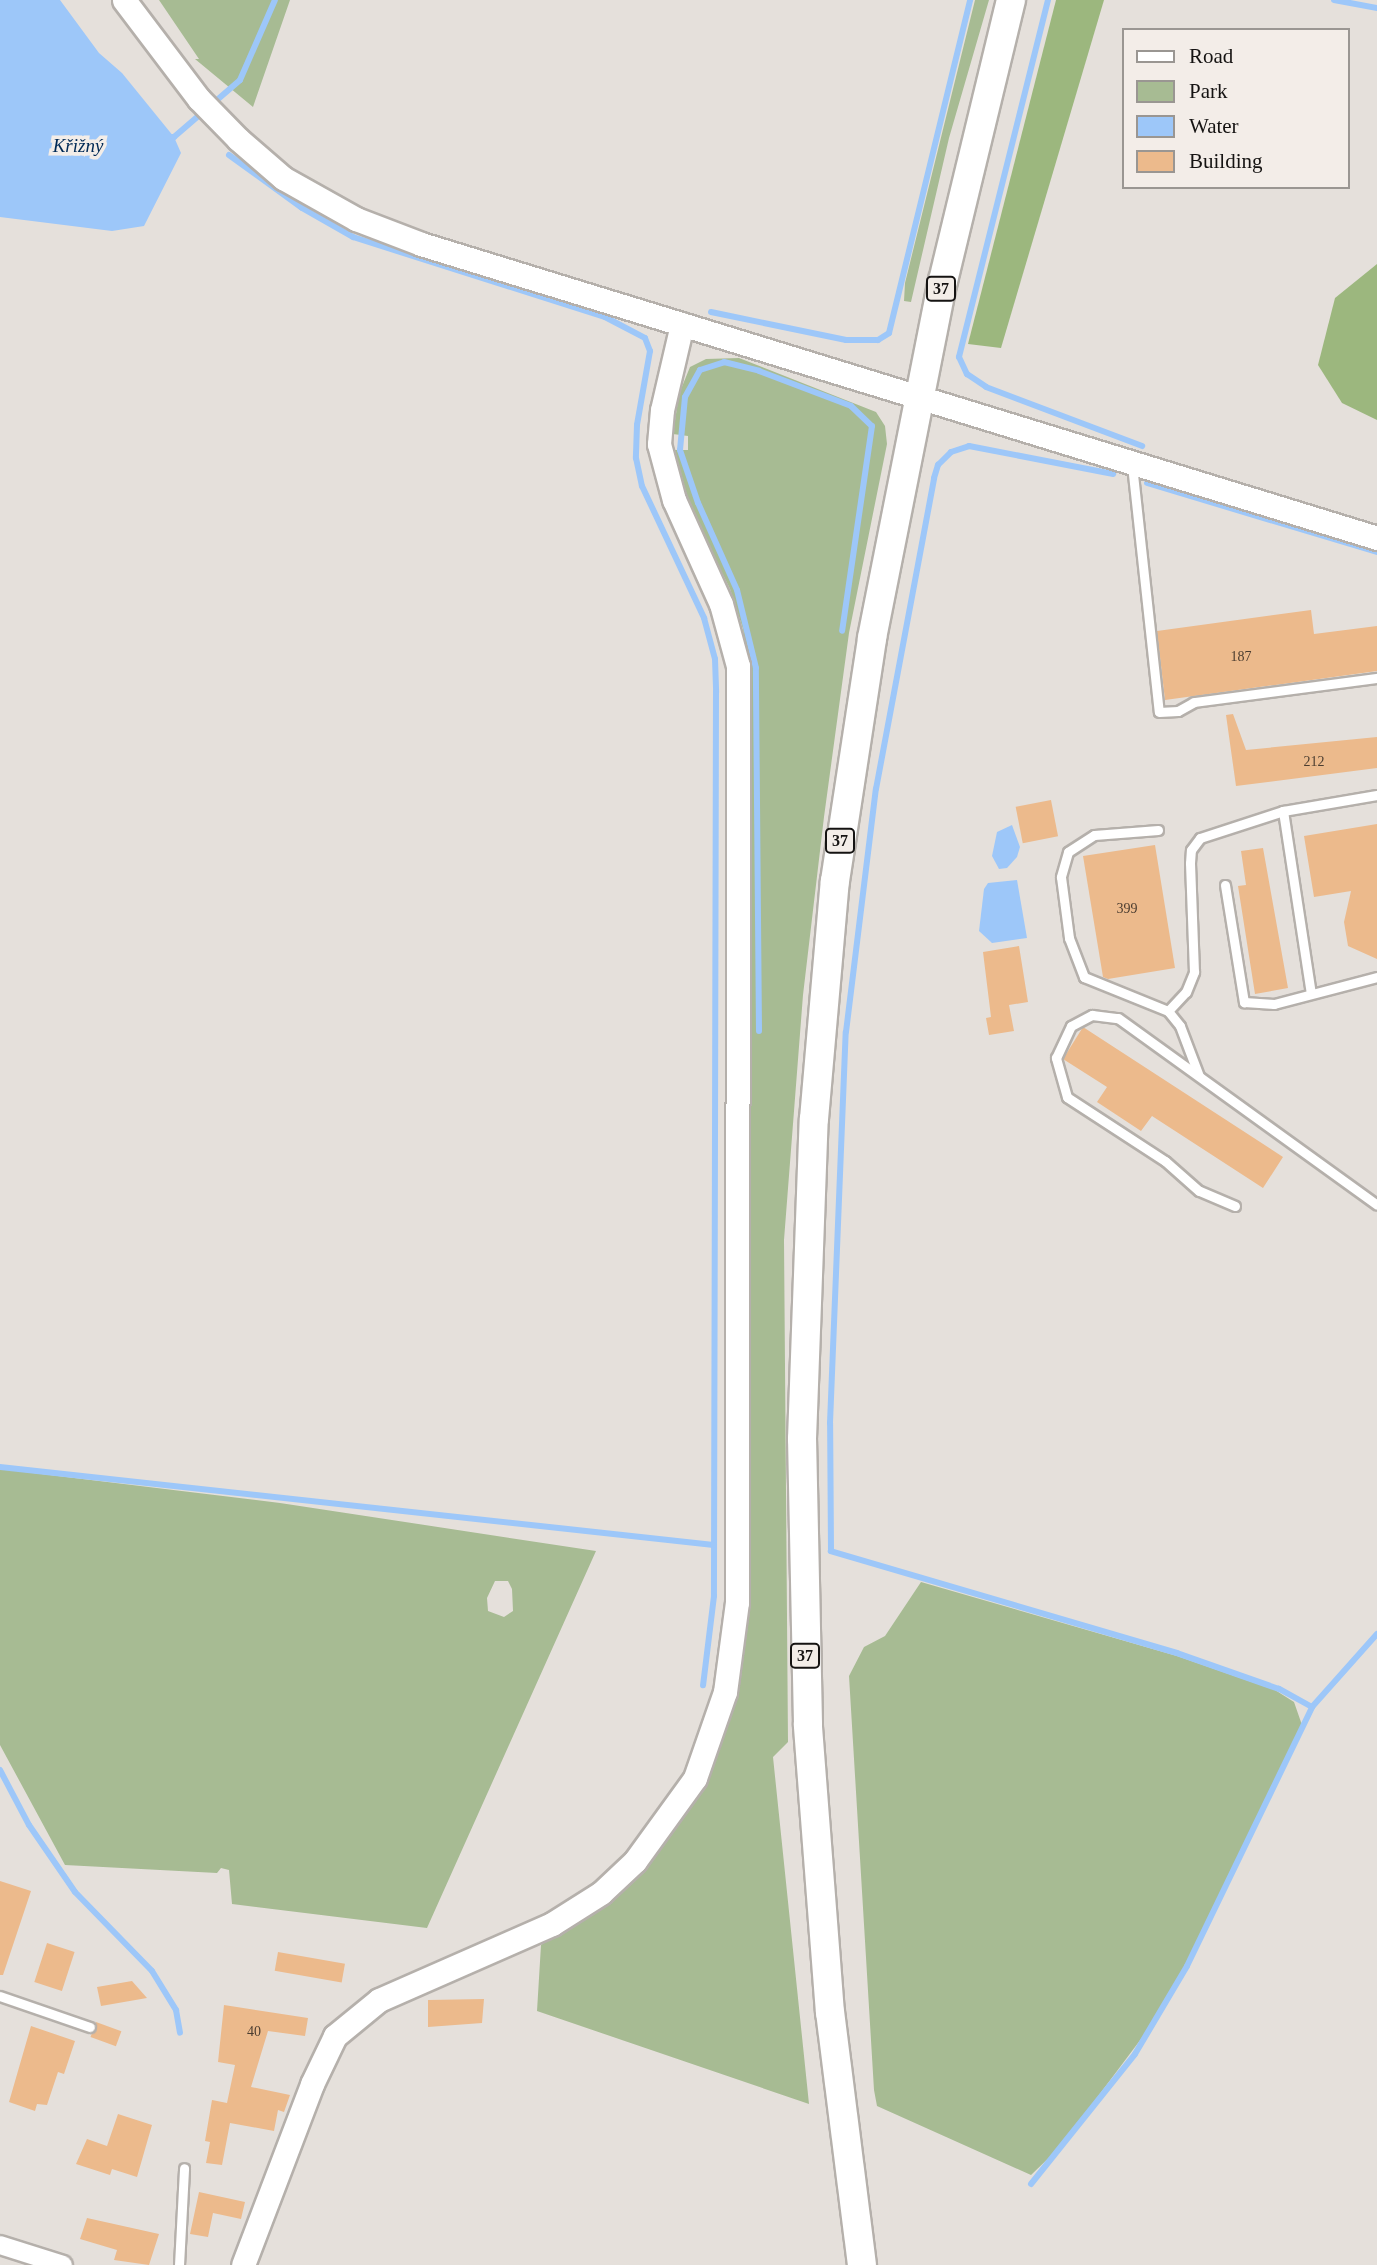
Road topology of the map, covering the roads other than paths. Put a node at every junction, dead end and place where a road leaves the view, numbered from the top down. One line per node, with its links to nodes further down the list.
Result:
1 (124, 0): 3 (street)
2 (1012, 0): 4 (main road, 37)
3 (682, 324): 4 (street); 24 (street)
4 (917, 398): 5 (street); 25 (main road, 37)
5 (1132, 464): 6 (street); 7 (lane)
6 (1377, 538)
7 (1377, 678)
8 (1377, 796): 9 (lane)
9 (1283, 811): 13 (lane); 14 (lane)
10 (1158, 830): 14 (lane)
11 (1225, 885): 13 (lane)
12 (1377, 977): 13 (lane)
13 (1311, 993)
14 (1168, 1011): 15 (lane)
15 (1199, 1076): 16 (lane); 17 (lane)
16 (1377, 1205)
17 (1235, 1206)
18 (0, 1996): 19 (lane)
19 (90, 2027)
20 (184, 2168): 23 (lane)
21 (0, 2245): 22 (street)
22 (62, 2265)
23 (178, 2265)
24 (243, 2265)
25 (862, 2265)

